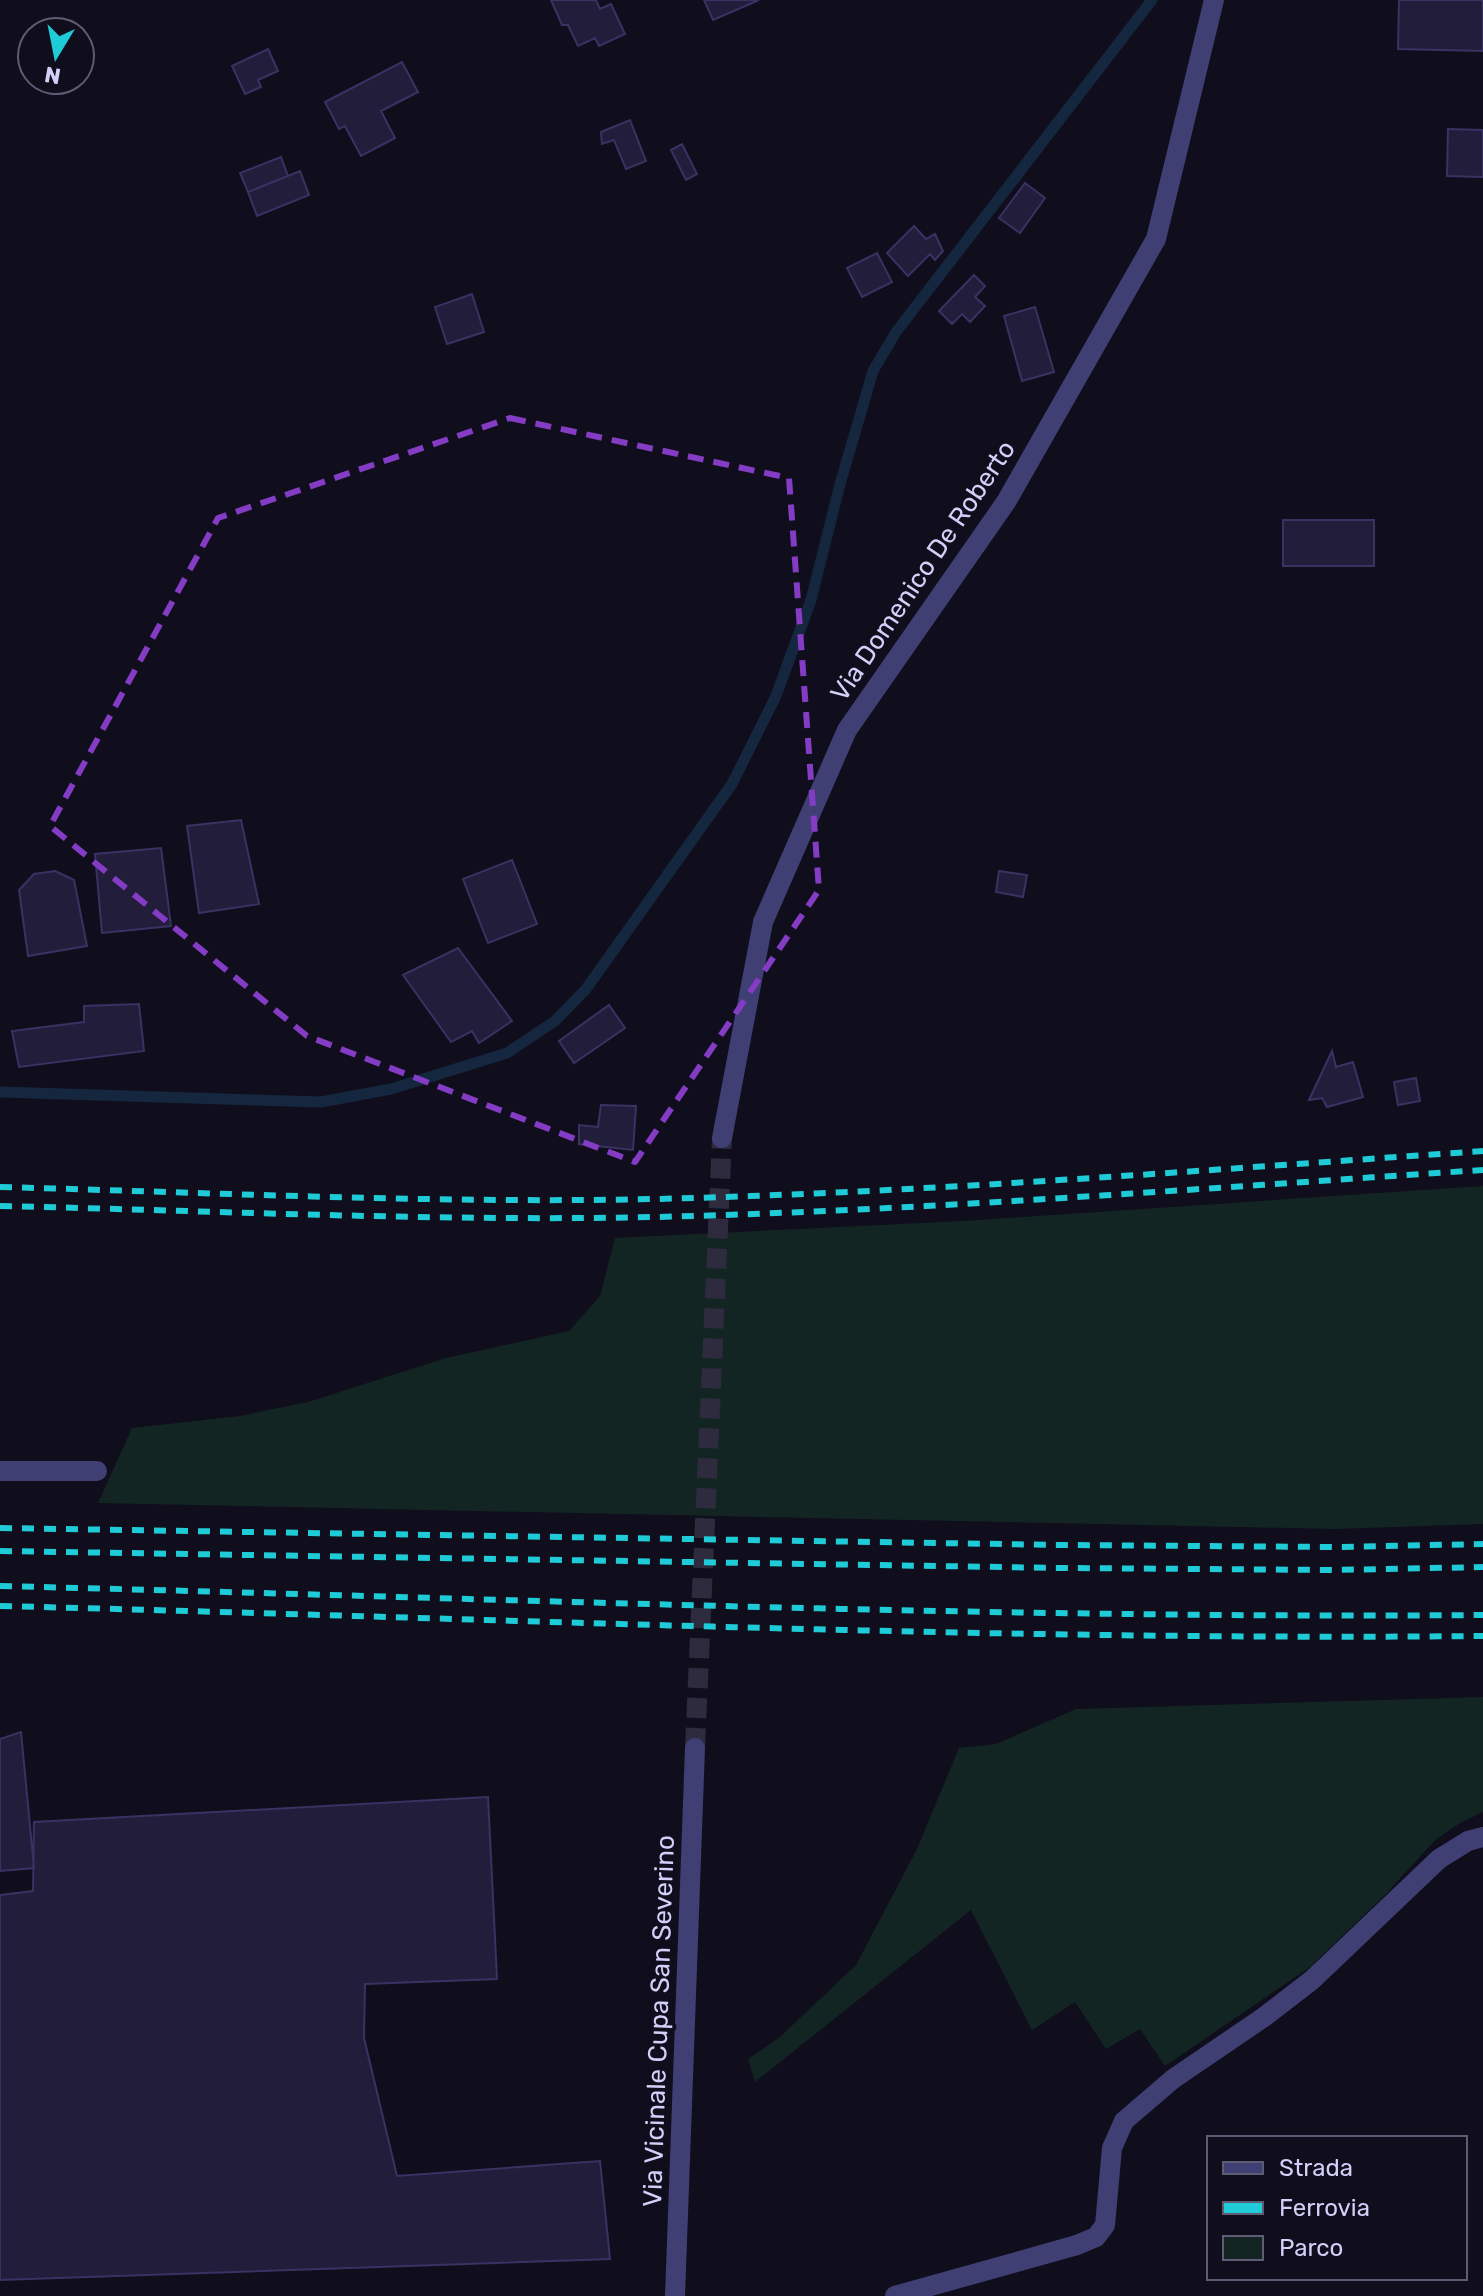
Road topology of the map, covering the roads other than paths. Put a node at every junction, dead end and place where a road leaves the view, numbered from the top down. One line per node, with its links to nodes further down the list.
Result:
1 (1214, 0): 2 (street, Via Domenico De Roberto)
2 (722, 1138)
3 (0, 1471): 4 (street)
4 (97, 1471)
5 (695, 1748): 7 (street, Via Vicinale Cupa San Severino)
6 (1483, 1837): 8 (street)
7 (675, 2296)
8 (895, 2296)

